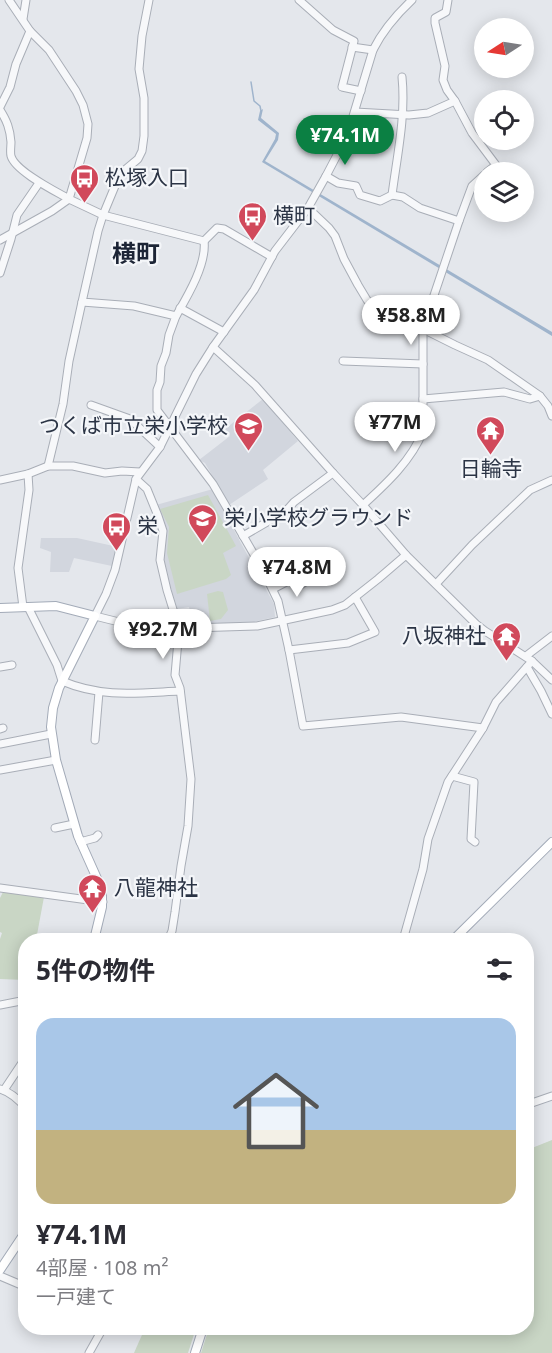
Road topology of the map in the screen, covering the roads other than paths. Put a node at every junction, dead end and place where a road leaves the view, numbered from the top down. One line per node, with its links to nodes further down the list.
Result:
1 (9, 0): 7 (street)
2 (26, 0): 7 (street)
3 (149, 0): 24 (street)
4 (299, 0): 9 (street)
5 (412, 0): 10 (street)
6 (448, 0): 13 (street)
7 (23, 19): 8 (street)
8 (30, 31): 14 (street); 22 (street)
9 (352, 47): 10 (street); 12 (street)
10 (373, 50): 12 (street)
11 (402, 77): 16 (street)
12 (361, 91): 15 (street)
13 (455, 101): 16 (street); 17 (street)
14 (0, 108): 19 (street)
15 (355, 112): 16 (street); 18 (street)
16 (402, 114): 21 (street)
17 (494, 162)
18 (326, 176): 21 (street); 23 (street)
19 (39, 183): 22 (street); 26 (street)
20 (474, 184): 25 (street)
21 (392, 195): 25 (street)
22 (69, 199): 24 (street); 26 (street)
23 (308, 208): 29 (street); 34 (street)
24 (103, 215): 28 (street); 31 (street)
25 (459, 221): 34 (street)
26 (13, 233): 27 (street); 30 (street)
27 (1, 239)
28 (204, 242): 29 (street); 32 (street)
29 (272, 257): 35 (street)
30 (0, 273)
31 (82, 302): 33 (street); 45 (street)
32 (180, 308): 33 (street); 35 (street)
33 (176, 316): 43 (street)
34 (423, 328): 38 (street); 39 (street)
35 (224, 332): 36 (street)
36 (213, 347): 43 (street); 46 (street)
37 (343, 361): 38 (street)
38 (423, 364): 40 (street)
39 (540, 396): 40 (street); 42 (street)
40 (423, 399): 51 (street)
41 (91, 405): 44 (street)
42 (552, 416)
43 (170, 428): 44 (street); 52 (street)
44 (160, 447): 48 (street)
45 (48, 466): 47 (street); 48 (street)
46 (333, 473): 51 (street); 52 (street)
47 (28, 474): 49 (street); 58 (street)
48 (138, 476): 60 (street); 62 (street)
49 (0, 480)
50 (552, 480): 55 (street)
51 (363, 505): 53 (street)
52 (243, 536): 56 (street)
53 (406, 555): 55 (street); 57 (street)
54 (308, 580): 56 (street)
55 (436, 584): 65 (street)
56 (273, 589): 61 (street)
57 (356, 597): 61 (street); 64 (street)
58 (26, 607): 59 (main road); 60 (main road); 70 (street)
59 (0, 608)
60 (95, 616): 62 (street); 70 (main road)
61 (283, 621): 62 (street); 64 (street)
62 (179, 629): 71 (street)
63 (552, 636): 65 (street)
64 (289, 650): 74 (street)
65 (526, 656): 66 (street)
66 (530, 664): 69 (street); 73 (street); 74 (street)
67 (12, 665): 68 (street)
68 (0, 667)
69 (552, 680)
70 (62, 681): 72 (street); 75 (main road)
71 (180, 691): 72 (street); 90 (street)
72 (99, 692): 76 (street)
73 (552, 714)
74 (483, 728): 80 (street)
75 (51, 734): 77 (street); 78 (main road)
76 (95, 740)
77 (0, 744)
78 (56, 760): 79 (street); 81 (main road)
79 (0, 770)
80 (452, 776): 85 (street); 91 (street)
81 (74, 824): 82 (street); 84 (main road)
82 (55, 828)
83 (98, 835): 84 (street)
84 (80, 842): 88 (main road)
85 (475, 842)
86 (552, 842): 92 (main road)
87 (0, 888): 88 (street)
88 (103, 902): 89 (main road)
89 (96, 933)
90 (170, 933)
91 (404, 933)
92 (460, 933)
93 (18, 1002): 94 (street)
94 (0, 1005)
95 (18, 1068): 96 (street)
96 (2, 1089): 98 (street)
97 (552, 1096): 99 (street)
98 (18, 1099)
99 (534, 1102)
100 (18, 1243): 101 (main road)
101 (0, 1270)
102 (0, 1276): 103 (street)
103 (18, 1284)
104 (100, 1335): 106 (street)
105 (201, 1335): 107 (main road)
106 (89, 1353)
107 (195, 1353)

